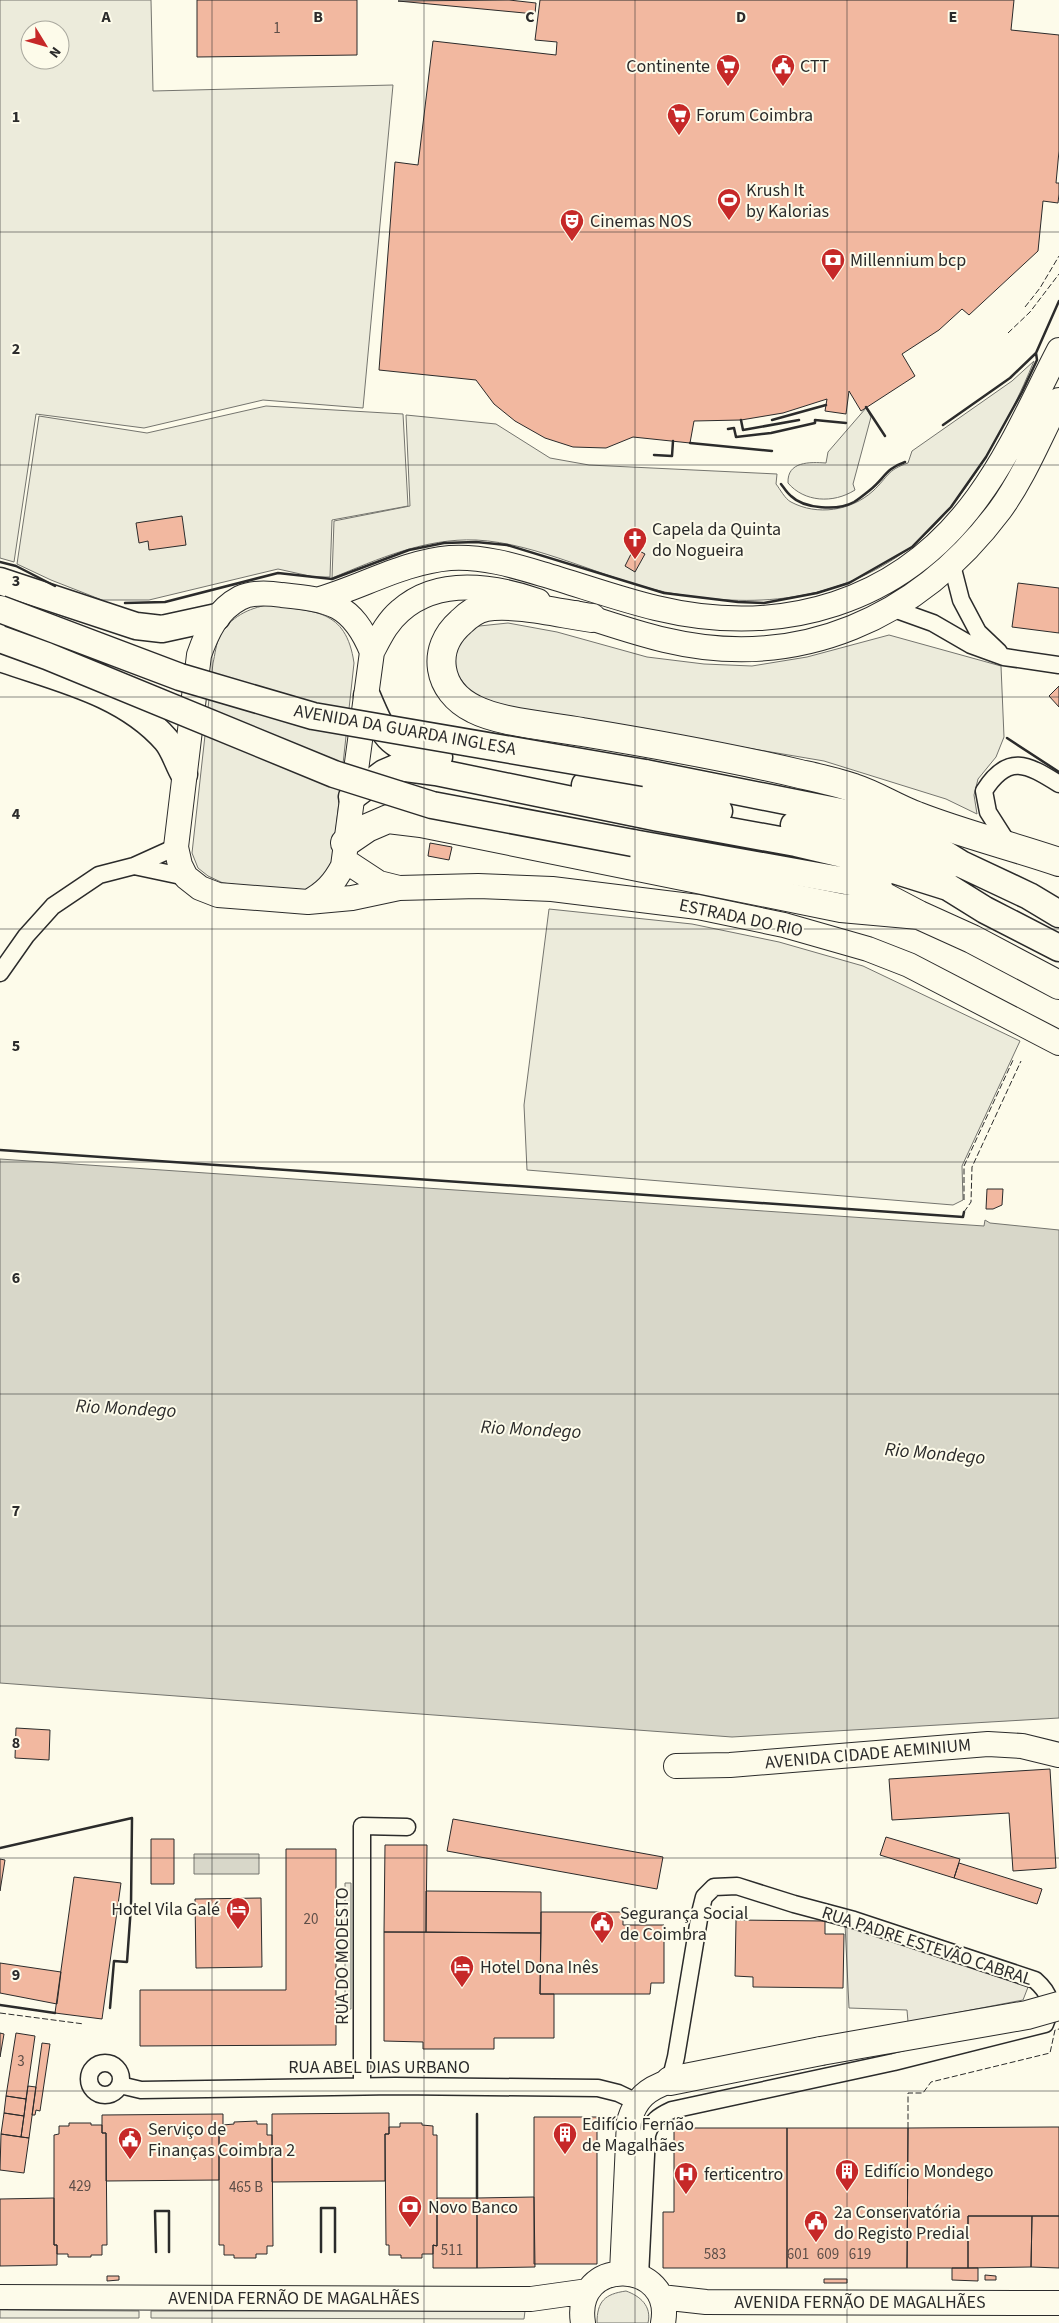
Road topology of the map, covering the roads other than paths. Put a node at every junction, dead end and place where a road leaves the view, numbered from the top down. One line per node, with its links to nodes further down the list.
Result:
1 (1059, 350): 5 (main road)
2 (1059, 400): 3 (main road)
3 (952, 565): 7 (main road); 12 (street)
4 (0, 582): 8 (main road)
5 (320, 599): 8 (main road); 11 (main road)
6 (0, 609): 19 (main road, AVENIDA DA GUARDA INGLESA, bridge)
7 (894, 609): 9 (main road); 12 (street)
8 (217, 617): 16 (main road)
9 (592, 618): 11 (main road); 20 (highway)
10 (0, 639): 28 (main road, bridge)
11 (372, 652): 15 (main road)
12 (1004, 657): 14 (street)
13 (0, 658): 16 (main road)
14 (1059, 665)
15 (367, 696): 18 (main road); 25 (main road)
16 (184, 774): 22 (main road)
17 (1059, 784): 21 (street)
18 (352, 797): 23 (main road); 31 (main road)
19 (851, 814): 20 (highway); 25 (main road, AVENIDA DA GUARDA INGLESA)
20 (917, 816): 21 (highway)
21 (1009, 845): 24 (highway)
22 (176, 847): 26 (street); 27 (main road)
23 (344, 852): 29 (main road, ESTRADA DO RIO); 30 (main road); 33 (highway)
24 (1059, 862)
25 (961, 864): 32 (main road)
26 (134, 866): 27 (street); 35 (street)
27 (186, 877): 30 (main road, ESTRADA DO RIO)
28 (858, 883): 31 (main road); 33 (highway)
29 (399, 888): 30 (main road, ESTRADA DO RIO); 37 (main road, ESTRADA DO RIO)
30 (308, 902)
31 (985, 910): 34 (main road)
32 (1059, 914)
33 (919, 915): 36 (highway)
34 (1059, 948)
35 (0, 973)
36 (1059, 985)
37 (1059, 1043)
38 (1059, 1756): 39 (main road, AVENIDA CIDADE AEMINIUM)
39 (676, 1766)
40 (407, 1827): 46 (street, RUA DO MODESTO)
41 (1035, 1980): 42 (street); 43 (street, RUA PADRE ESTEVÃO CABRAL); 44 (street, RUA PADRE ESTEVÃO CABRAL)
42 (1059, 1987)
43 (1054, 2017): 44 (highway, bridge); 48 (street)
44 (670, 2081): 47 (main road)
45 (120, 2084): 46 (street, RUA ABEL DIAS URBANO)
46 (362, 2086): 47 (street, RUA ABEL DIAS URBANO)
47 (637, 2102): 48 (main road)
48 (631, 2274): 49 (main road); 51 (main road)
49 (588, 2291): 50 (main road, AVENIDA FERNÃO DE MAGALHÃES); 53 (main road)
50 (0, 2297)
51 (661, 2297): 52 (main road, AVENIDA FERNÃO DE MAGALHÃES); 54 (main road)
52 (1059, 2303)
53 (583, 2323)
54 (663, 2323)

